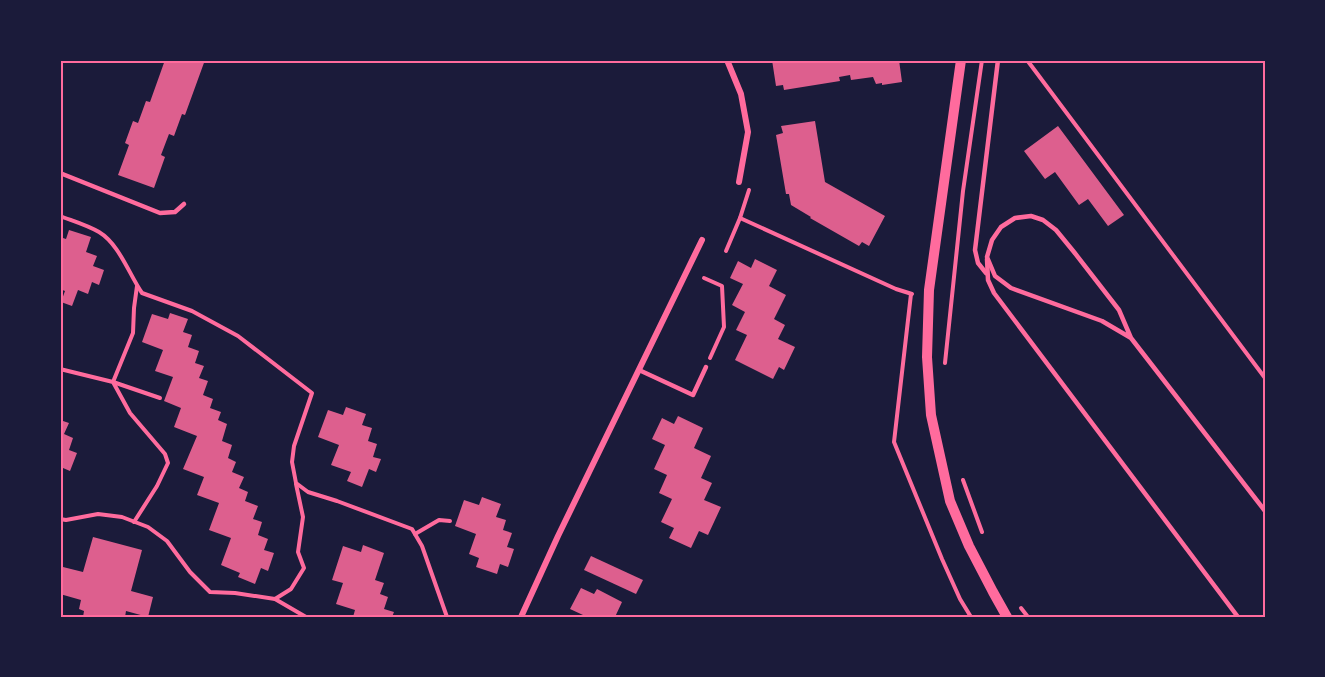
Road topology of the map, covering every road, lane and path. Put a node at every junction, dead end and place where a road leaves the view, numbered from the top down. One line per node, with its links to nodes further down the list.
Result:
1 (728, 60): 7 (street)
2 (961, 60): 39 (street)
3 (982, 60): 21 (path)
4 (998, 60): 14 (lane)
5 (1027, 60): 22 (path)
6 (60, 173): 8 (lane)
7 (740, 182): 10 (path)
8 (184, 204)
9 (60, 216): 16 (path)
10 (740, 218): 12 (path); 38 (path)
11 (702, 240): 20 (street)
12 (726, 251)
13 (987, 257): 14 (lane); 17 (lane); 17 (lane)
14 (986, 273): 41 (lane)
15 (704, 278): 18 (path)
16 (137, 285): 23 (path); 26 (path)
17 (1131, 338): 27 (lane)
18 (706, 367): 20 (lane)
19 (60, 369): 23 (path)
20 (639, 370): 37 (street)
21 (945, 373)
22 (1265, 378)
23 (113, 382): 24 (path); 29 (path)
24 (160, 398)
25 (959, 470): 31 (path)
26 (296, 483): 32 (path); 33 (path)
27 (1265, 511)
28 (60, 519): 29 (path)
29 (134, 522): 33 (path)
30 (450, 522): 32 (path)
31 (982, 533)
32 (415, 534): 36 (path)
33 (275, 599): 35 (path)
34 (1018, 603): 40 (path)
35 (306, 617)
36 (447, 617)
37 (521, 617)
38 (971, 617)
39 (1007, 617)
40 (1028, 617)
41 (1238, 617)

